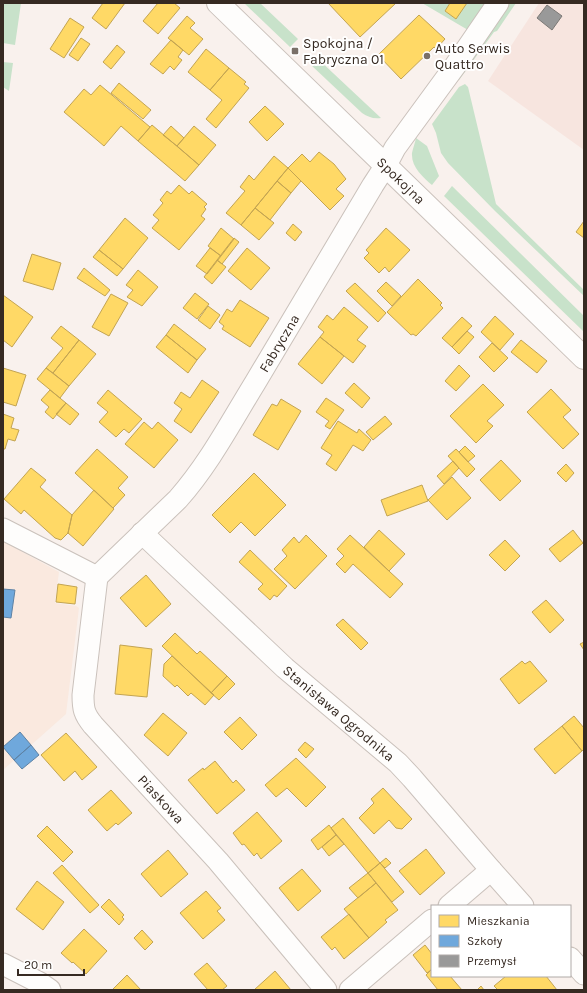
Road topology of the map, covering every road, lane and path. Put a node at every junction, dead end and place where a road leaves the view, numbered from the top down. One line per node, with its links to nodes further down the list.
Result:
1 (218, 3): 3 (street, Spokojna)
2 (498, 3): 3 (street, Fabryczna)
3 (386, 165): 4 (street, Spokojna); 6 (street, Fabryczna)
4 (584, 358)
5 (3, 529): 7 (street)
6 (142, 533): 7 (street, Fabryczna); 8 (street, Stanisława Ogrodnika)
7 (97, 577): 16 (street, Piaskowa)
8 (491, 870): 9 (street); 10 (street, Stanisława Ogrodnika)
9 (450, 905)
10 (522, 905)
11 (431, 921): 17 (street)
12 (571, 959): 14 (street)
13 (3, 964): 15 (street)
14 (584, 974)
15 (50, 990)
16 (326, 990)
17 (350, 990)

